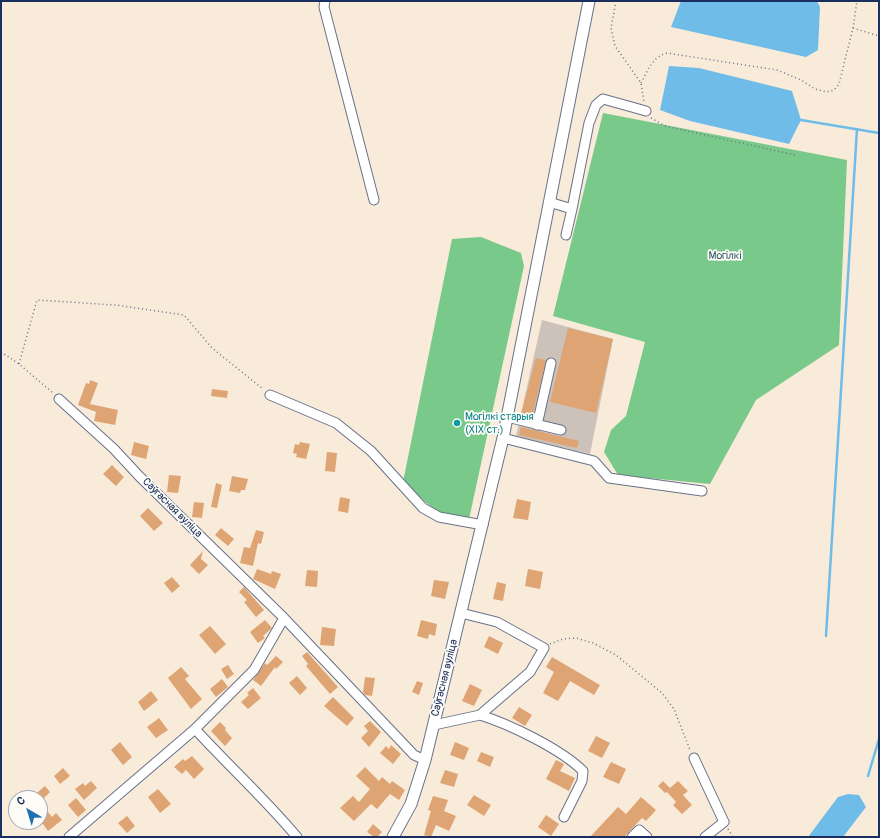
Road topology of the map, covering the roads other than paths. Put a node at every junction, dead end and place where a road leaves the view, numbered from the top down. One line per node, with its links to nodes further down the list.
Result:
1 (325, 1): 4 (street)
2 (588, 1): 5 (main road, Саўгасная вуліца)
3 (646, 111): 6 (street)
4 (374, 200)
5 (549, 202): 6 (street); 11 (main road, Саўгасная вуліца)
6 (572, 209): 7 (street)
7 (566, 235)
8 (551, 363): 12 (street)
9 (270, 395): 16 (street)
10 (59, 399): 18 (street, Саўгасная вуліца)
11 (507, 417): 12 (street); 14 (main road, Саўгасная вуліца)
12 (537, 425): 13 (street)
13 (561, 430)
14 (503, 438): 15 (street); 16 (main road, Саўгасная вуліца)
15 (702, 491)
16 (483, 525): 17 (main road, Саўгасная вуліца)
17 (461, 613): 19 (street); 20 (main road, Саўгасная вуліца)
18 (284, 618): 21 (street); 23 (street, Саўгасная вуліца)
19 (480, 714): 20 (street); 24 (street)
20 (434, 725): 23 (main road, Саўгасная вуліца)
21 (195, 729): 25 (street); 26 (street)
22 (694, 758): 30 (street)
23 (425, 760): 27 (main road, Саўгасная вуліца)
24 (564, 817)
25 (69, 837)
26 (297, 837)
27 (393, 837)
28 (632, 837): 29 (street)
29 (647, 837)
30 (705, 837)

